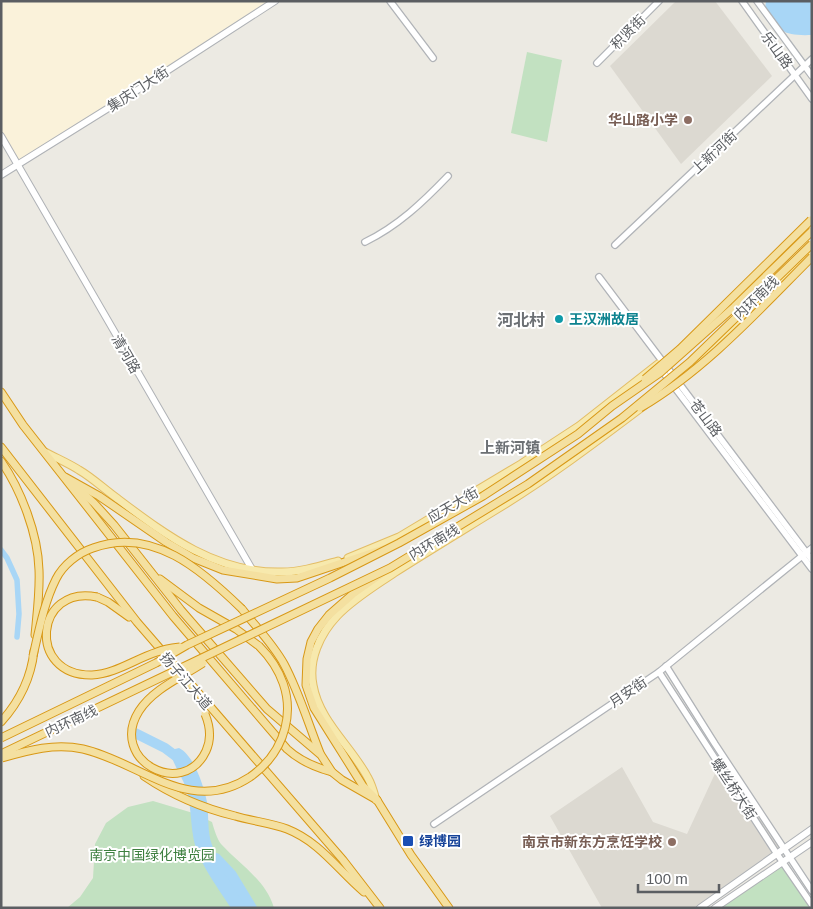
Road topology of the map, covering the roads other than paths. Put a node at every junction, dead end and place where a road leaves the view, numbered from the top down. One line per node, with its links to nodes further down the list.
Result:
1 (275, 1): 14 (main road, 集庆门大街)
2 (390, 1): 6 (street)
3 (659, 1): 8 (street, 积贤街)
4 (742, 1): 10 (street, 乐山路)
5 (758, 1): 9 (street, 乐山路)
6 (434, 58)
7 (812, 59): 9 (street, 上新河街)
8 (597, 63)
9 (805, 66): 10 (street, 上新河街); 11 (street, 乐山路)
10 (795, 76): 12 (street, 乐山路); 21 (street, 上新河街)
11 (812, 76)
12 (812, 99)
13 (1, 136): 14 (main road, 清河路)
14 (18, 164): 15 (main road, 集庆门大街); 41 (main road, 清河路)
15 (1, 175)
16 (448, 176): 19 (street)
17 (811, 221): 25 (main road, 应天大街); 28 (highway, bridge)
18 (812, 231): 28 (highway, 内环南线, bridge)
19 (365, 242)
20 (812, 244): 29 (highway, 内环南线, bridge)
21 (615, 245)
22 (812, 252): 26 (main road, 应天大街)
23 (812, 257): 29 (highway, bridge)
24 (599, 277): 25 (street, 苍山路)
25 (660, 362): 26 (street, 苍山路); 41 (main road, 应天大街)
26 (675, 381): 36 (street, 苍山路); 55 (main road, 应天大街)
27 (1, 392): 31 (highway)
28 (612, 406): 34 (highway, 内环南线, bridge)
29 (622, 418): 38 (highway, 内环南线, bridge)
30 (1, 447): 42 (highway, 扬子江大道)
31 (45, 452): 33 (highway); 41 (main road, 应天大街)
32 (1, 461): 45 (highway, bridge)
33 (63, 475): 40 (highway); 41 (highway); 53 (highway)
34 (399, 543): 41 (highway, bridge); 43 (highway, 内环南线, bridge)
35 (812, 548): 36 (street, 月安街)
36 (804, 554): 37 (street, 苍山路); 39 (street, 苍山路); 46 (street, 月安街)
37 (812, 560)
38 (390, 568): 44 (highway, 内环南线, bridge); 55 (highway, bridge)
39 (812, 568)
40 (150, 570): 51 (highway); 54 (highway, bridge)
41 (251, 573)
42 (137, 622): 43 (highway, bridge); 48 (highway, 扬子江大道)
43 (187, 645): 50 (highway, 内环南线, bridge)
44 (227, 647): 48 (highway, bridge); 52 (highway, 内环南线, bridge)
45 (33, 656): 49 (highway); 51 (highway, bridge)
46 (666, 666): 47 (street, 月安街); 59 (street, 螺丝桥大街)
47 (659, 672): 56 (street, 月安街); 60 (street, 螺丝桥大街)
48 (199, 696): 64 (highway, 扬子江大道)
49 (1, 722)
50 (1, 738)
51 (321, 755): 53 (highway)
52 (1, 756): 54 (highway, bridge)
53 (332, 772): 55 (highway)
54 (140, 773): 64 (highway, bridge)
55 (376, 800): 66 (highway)
56 (434, 824)
57 (812, 829): 59 (main road)
58 (812, 842): 61 (main road)
59 (784, 850): 60 (main road); 61 (street, 螺丝桥大街)
60 (777, 854): 62 (street, 螺丝桥大街); 67 (main road)
61 (790, 858): 62 (main road); 63 (street, 螺丝桥大街)
62 (783, 863): 65 (street, 螺丝桥大街); 68 (main road)
63 (812, 891)
64 (378, 905)
65 (812, 905)
66 (449, 908)
67 (700, 908)
68 (716, 908)

